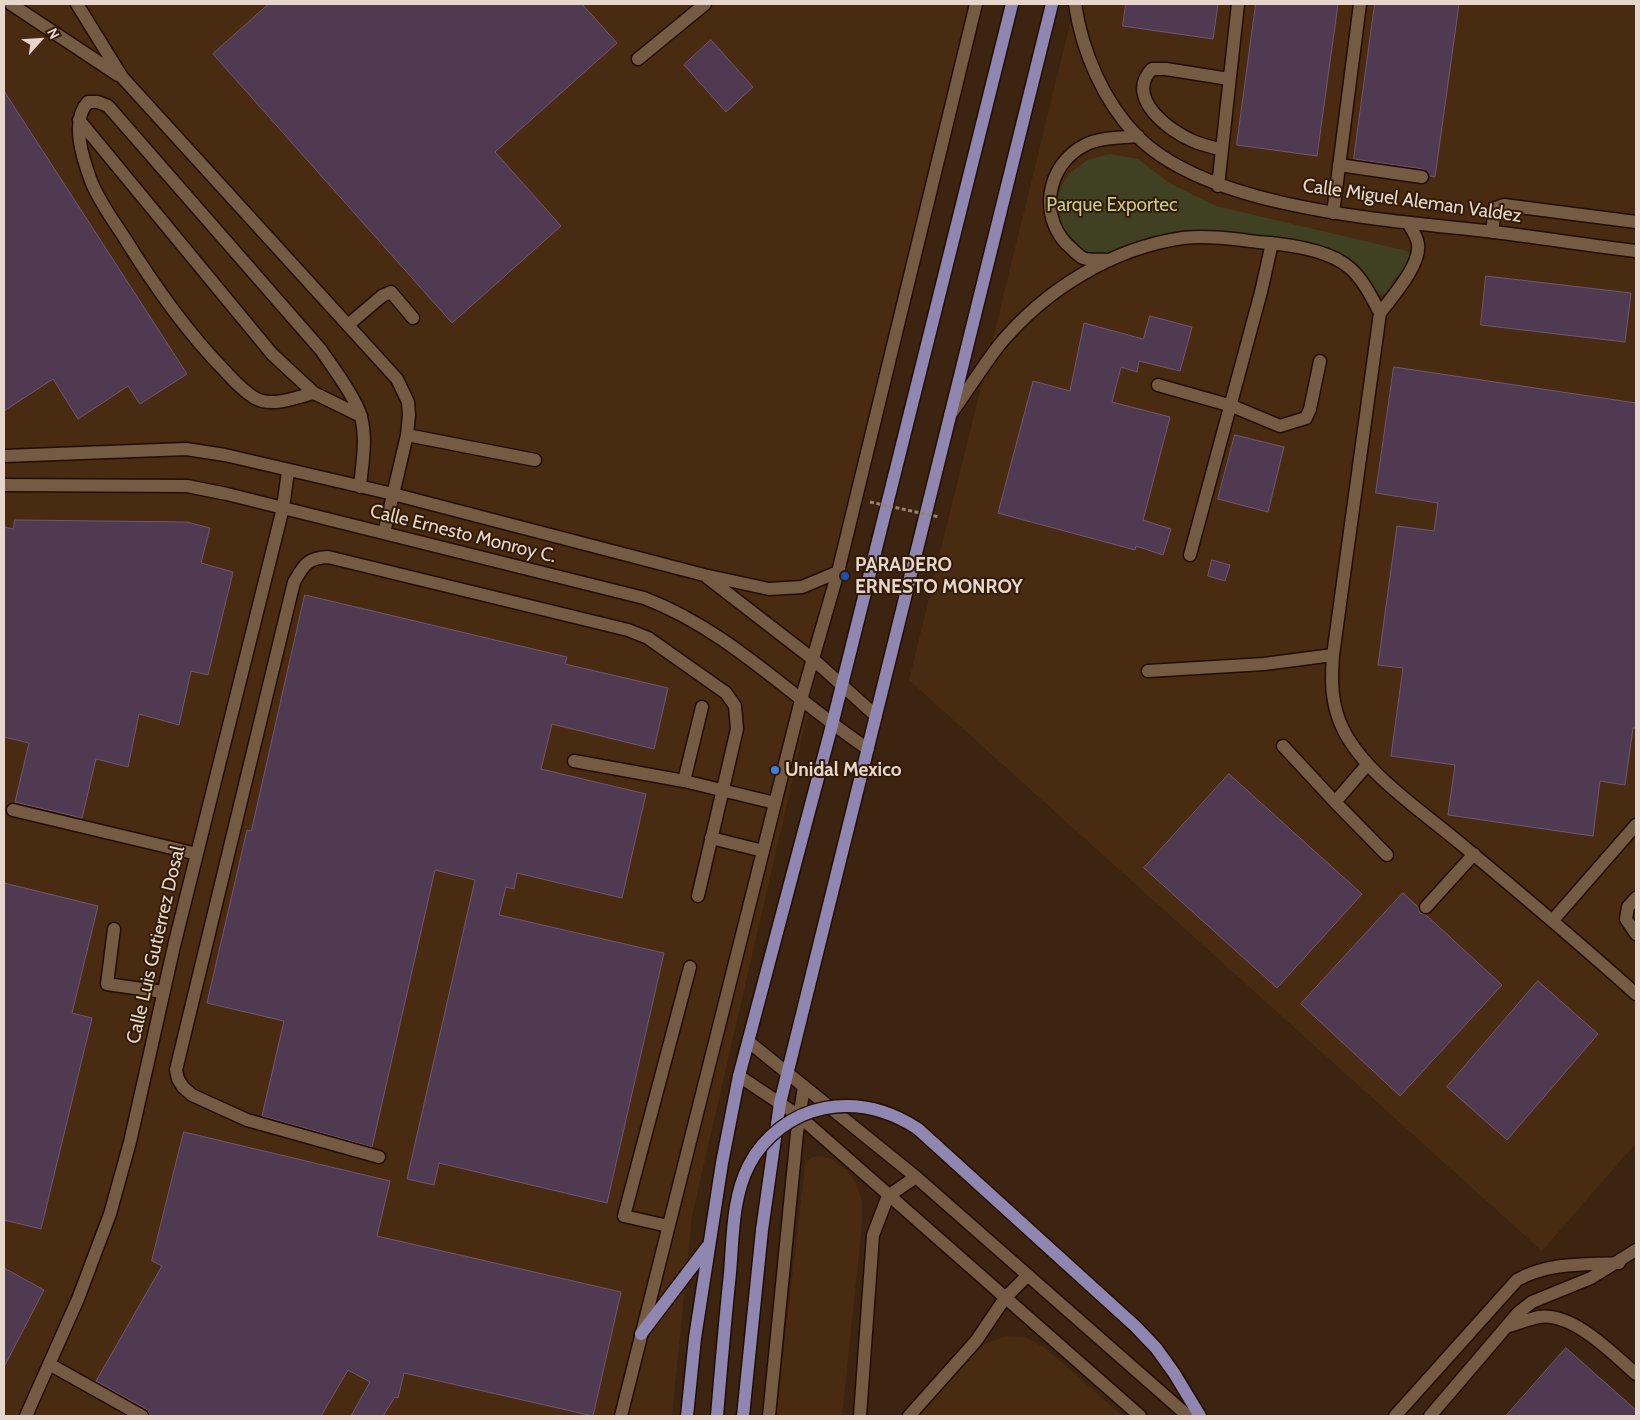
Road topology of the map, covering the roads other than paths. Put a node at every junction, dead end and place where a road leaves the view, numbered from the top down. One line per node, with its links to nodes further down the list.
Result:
1 (11, 4): 11 (street)
2 (77, 4): 11 (street)
3 (705, 4): 10 (street)
4 (976, 4): 45 (street)
5 (1012, 4): 50 (main road)
6 (1052, 4): 34 (main road)
7 (1075, 4): 14 (street, Calle Miguel Aleman Valdez)
8 (1238, 4): 12 (street)
9 (1360, 4): 16 (street)
10 (638, 59)
11 (122, 77): 28 (street)
12 (1229, 79): 15 (street); 15 (street)
13 (78, 120): 31 (street); 31 (street); 33 (street)
14 (1138, 136): 18 (street, Calle Miguel Aleman Valdez); 25 (street)
15 (1222, 150): 18 (street)
16 (1339, 165): 17 (street); 19 (street)
17 (1422, 177)
18 (1218, 186): 19 (street, Calle Miguel Aleman Valdez)
19 (1333, 213): 21 (street, Calle Miguel Aleman Valdez)
20 (1636, 222): 22 (street)
21 (1408, 223): 22 (street, Calle Miguel Aleman Valdez); 26 (street)
22 (1492, 232): 24 (street, Calle Miguel Aleman Valdez)
23 (1272, 243): 25 (street); 26 (street); 32 (street)
24 (1636, 251)
25 (1110, 260): 34 (street)
26 (1380, 313): 47 (street)
27 (413, 318): 28 (street)
28 (348, 325): 35 (street)
29 (1320, 361): 32 (street)
30 (1158, 386): 32 (street)
31 (314, 392): 33 (street)
32 (1232, 406): 44 (street)
33 (361, 416): 40 (street)
34 (948, 418): 53 (main road)
35 (408, 434): 37 (street); 41 (street)
36 (4, 456): 38 (street, Calle Ernesto Monroy C.)
37 (535, 460)
38 (288, 471): 40 (street, Calle Ernesto Monroy C.); 42 (street, Calle Luis Gutierrez Dosal)
39 (4, 485): 42 (street, Calle Ernesto Monroy C.)
40 (360, 487): 41 (street, Calle Ernesto Monroy C.)
41 (393, 494): 43 (street); 46 (street, Calle Ernesto Monroy C.)
42 (283, 508): 43 (street, Calle Ernesto Monroy C.); 67 (street, Calle Luis Gutierrez Dosal)
43 (384, 533): 51 (street, Calle Ernesto Monroy C.)
44 (1190, 555)
45 (838, 572): 46 (street, Calle Ernesto Monroy C.); 48 (street)
46 (704, 575): 48 (street, Calle Ernesto Monroy C.)
47 (1333, 655): 49 (street); 58 (street)
48 (814, 660): 50 (street, Calle Ernesto Monroy C.); 51 (street)
49 (1148, 671)
50 (842, 686): 53 (street, Calle Ernesto Monroy C.); 54 (main road)
51 (801, 700): 54 (street, Calle Ernesto Monroy C.); 62 (street)
52 (702, 706): 59 (street)
53 (876, 716): 56 (main road)
54 (832, 725): 56 (street, Calle Ernesto Monroy C.); 79 (main road)
55 (1283, 746): 61 (street)
56 (868, 749): 80 (main road)
57 (574, 761): 59 (street)
58 (1367, 765): 61 (street); 68 (street)
59 (684, 781): 60 (street)
60 (722, 791): 62 (street); 65 (street); 85 (street)
61 (1335, 802): 69 (street)
62 (775, 803): 66 (street)
63 (13, 810): 67 (street)
64 (1636, 824): 73 (street)
65 (712, 838): 66 (street); 70 (street)
66 (763, 851): 88 (street)
67 (197, 854): 77 (street, Calle Luis Gutierrez Dosal)
68 (1474, 854): 72 (street); 73 (street)
69 (1387, 855)
70 (698, 896)
71 (1636, 898): 75 (street)
72 (1426, 907)
73 (1553, 920): 78 (street)
74 (114, 929): 77 (street)
75 (1636, 934)
76 (690, 967): 88 (street)
77 (163, 992): 96 (street, Calle Luis Gutierrez Dosal)
78 (1636, 994)
79 (749, 1042): 80 (street); 81 (main road)
80 (787, 1071): 82 (street); 83 (main road)
81 (739, 1076): 83 (street); 89 (main road)
82 (804, 1086): 84 (street); 86 (street)
83 (780, 1103): 84 (street); 103 (main road)
84 (799, 1116): 87 (street); 104 (street)
85 (379, 1157)
86 (916, 1177): 87 (street); 92 (street)
87 (888, 1196): 93 (street); 105 (street)
88 (668, 1226): 95 (street)
89 (709, 1244): 95 (main road); 101 (main road)
90 (1636, 1250): 91 (street)
91 (1619, 1263): 94 (street); 110 (street)
92 (1027, 1276): 93 (street); 108 (street)
93 (1004, 1298): 106 (street); 107 (street)
94 (1510, 1326): 97 (street); 111 (street)
95 (641, 1334): 100 (street)
96 (49, 1364): 98 (street, Calle Luis Gutierrez Dosal); 99 (street)
97 (1636, 1374)
98 (26, 1416)
99 (142, 1416)
100 (621, 1416)
101 (687, 1416)
102 (716, 1416): 109 (main road, bridge)
103 (743, 1416)
104 (769, 1416)
105 (860, 1416)
106 (909, 1416)
107 (1140, 1416)
108 (1188, 1416)
109 (1200, 1416)
110 (1395, 1416)
111 (1430, 1416)

